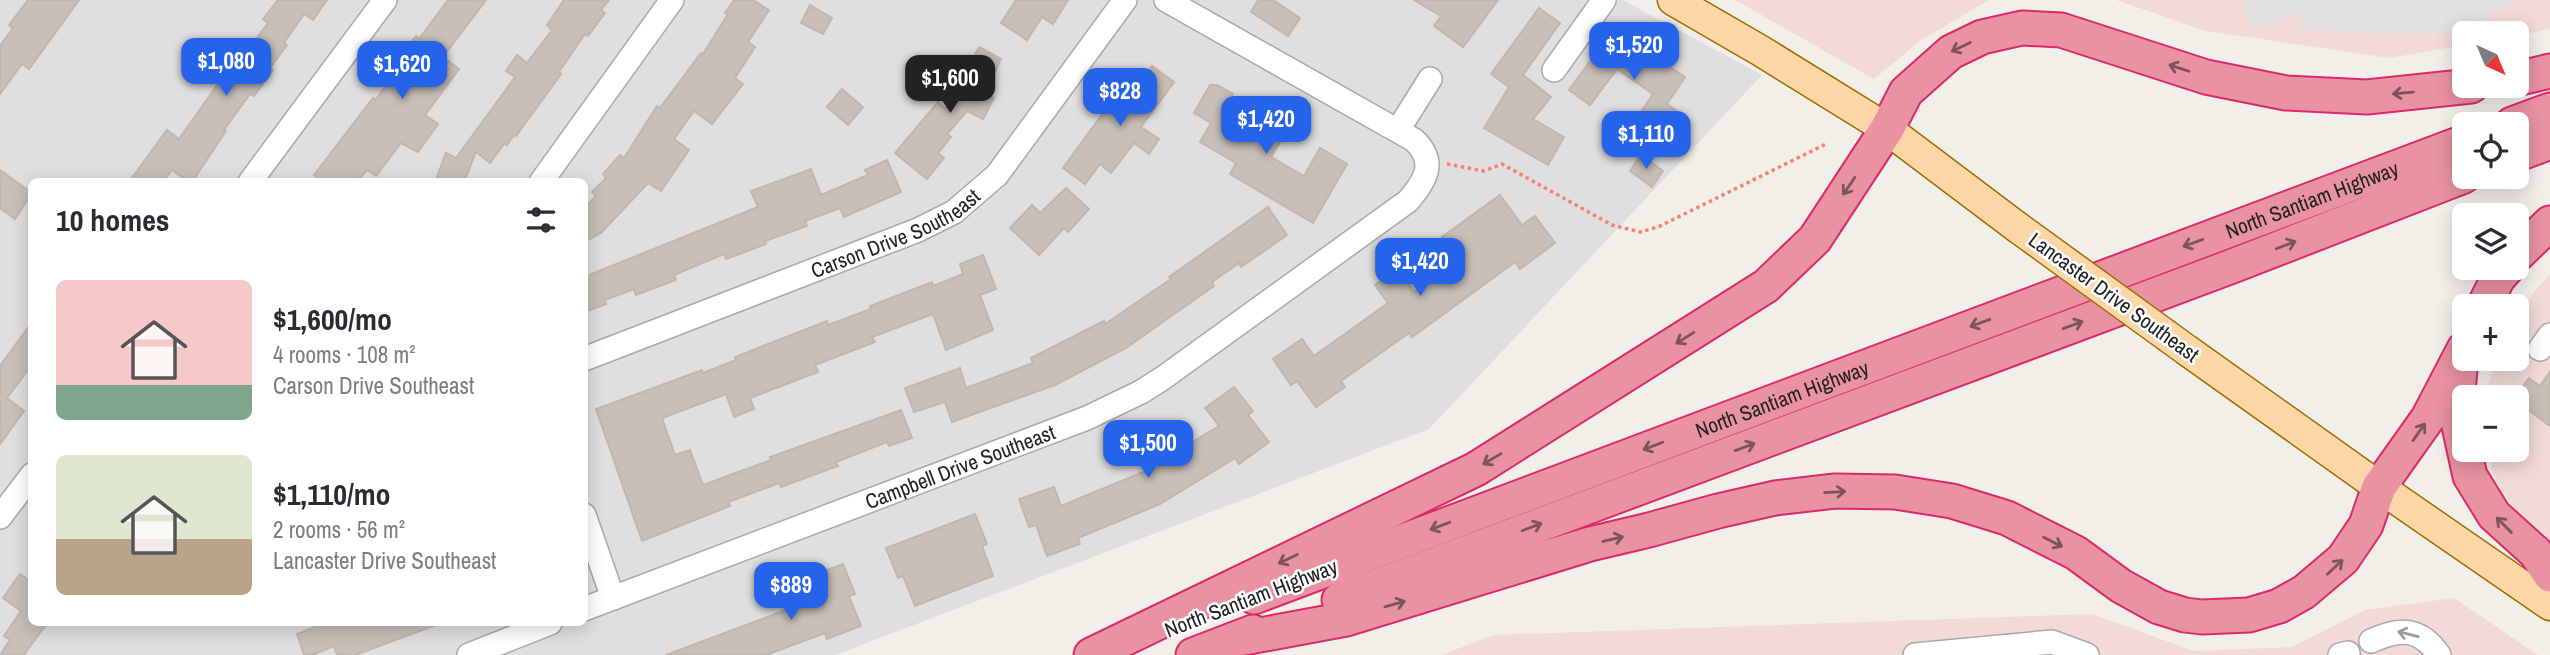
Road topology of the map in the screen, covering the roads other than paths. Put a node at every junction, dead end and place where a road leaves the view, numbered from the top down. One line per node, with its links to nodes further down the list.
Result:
1 (385, 0): 19 (street)
2 (672, 0): 20 (street)
3 (1125, 0): 24 (street, Carson Drive Southeast)
4 (1166, 0): 15 (street)
5 (1604, 0): 7 (street)
6 (1673, 0): 14 (main road, Lancaster Drive Southeast)
7 (1554, 70)
8 (2550, 71): 9 (highway)
9 (2529, 76)
10 (1430, 79): 15 (street)
11 (2452, 88): 14 (highway, one-way to 14)
12 (2550, 110): 13 (highway)
13 (2529, 118)
14 (1887, 129): 28 (main road, Lancaster Drive Southeast, bridge); 40 (highway, one-way to 40)
15 (1398, 130): 33 (street, Campbell Drive Southeast)
16 (2550, 142): 18 (highway)
17 (2452, 147): 41 (highway, North Santiam Highway, one-way to 41)
18 (2529, 150)
19 (253, 178)
20 (544, 178)
21 (2452, 181): 37 (highway, North Santiam Highway, one-way to 21)
22 (2550, 223): 23 (highway)
23 (2529, 243)
24 (588, 357)
25 (2453, 371): 28 (highway, one-way to 25)
26 (2461, 371): 32 (highway, one-way to 26)
27 (28, 477): 29 (street)
28 (2379, 487): 34 (main road, Lancaster Drive Southeast); 37 (highway, one-way to 28)
29 (8, 488): 30 (street)
30 (0, 517)
31 (588, 526): 33 (street)
32 (2550, 575)
33 (613, 598): 35 (street, Campbell Drive Southeast)
34 (2550, 605)
35 (588, 607)
36 (542, 626): 39 (street)
37 (1233, 640): 42 (highway, North Santiam Highway)
38 (2371, 641): 45 (street, one-way to 38)
39 (470, 655)
40 (1091, 655)
41 (1100, 655)
42 (1193, 655)
43 (1915, 655): 44 (street)
44 (2087, 655)
45 (2439, 655)

